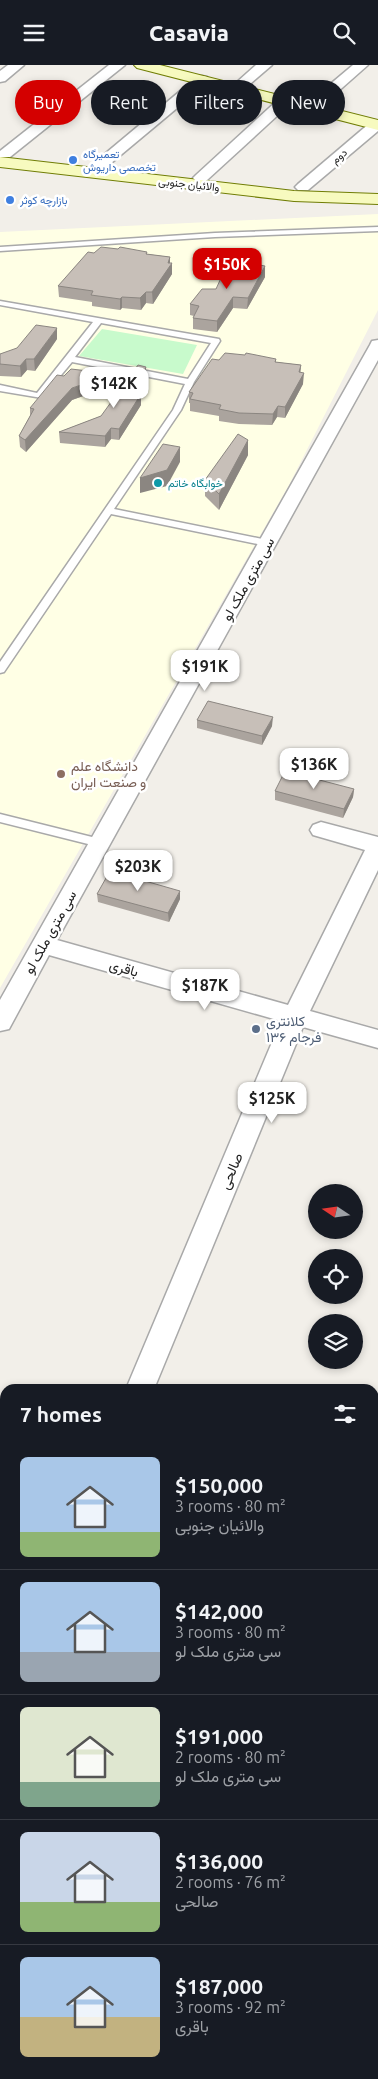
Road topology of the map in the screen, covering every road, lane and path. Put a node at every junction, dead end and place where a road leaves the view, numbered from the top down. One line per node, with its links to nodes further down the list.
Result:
1 (17, 65): 7 (street)
2 (118, 65): 17 (street)
3 (142, 65): 8 (main road)
4 (183, 65): 9 (main road)
5 (265, 65): 10 (street)
6 (361, 65): 11 (street)
7 (0, 78)
8 (202, 80)
9 (240, 80)
10 (245, 80)
11 (343, 80)
12 (176, 102): 18 (street)
13 (345, 110): 16 (main road)
14 (272, 113): 19 (street)
15 (345, 115): 16 (main road)
16 (377, 122): 21 (street, دوم)
17 (2, 156): 18 (main road, والائیان جنوبی); 21 (main road, والائیان جنوبی)
18 (99, 166): 19 (main road, والائیان جنوبی)
19 (201, 178): 21 (main road, والائیان جنوبی)
20 (378, 189): 21 (main road, والائیان جنوبی)
21 (298, 191): 22 (main road, والائیان جنوبی)
22 (378, 199)
23 (378, 229): 24 (lane)
24 (0, 249)
25 (0, 303): 26 (lane)
26 (98, 321): 28 (lane); 29 (lane)
27 (378, 345): 32 (street, سی متری ملک لو)
28 (70, 359): 29 (lane); 30 (lane)
29 (190, 382): 31 (lane)
30 (0, 388)
31 (109, 511): 32 (lane); 33 (lane)
32 (267, 543): 36 (street, سی متری ملک لو)
33 (0, 670)
34 (0, 818): 36 (lane)
35 (321, 830): 37 (street)
36 (100, 843): 38 (street, سی متری ملک لو)
37 (378, 846): 39 (street, صالحی)
38 (43, 945): 39 (street, باقری); 40 (street, سی متری ملک لو)
39 (295, 1016): 41 (street, باقری); 42 (street, صالحی)
40 (0, 1022)
41 (378, 1039)
42 (142, 1384)

